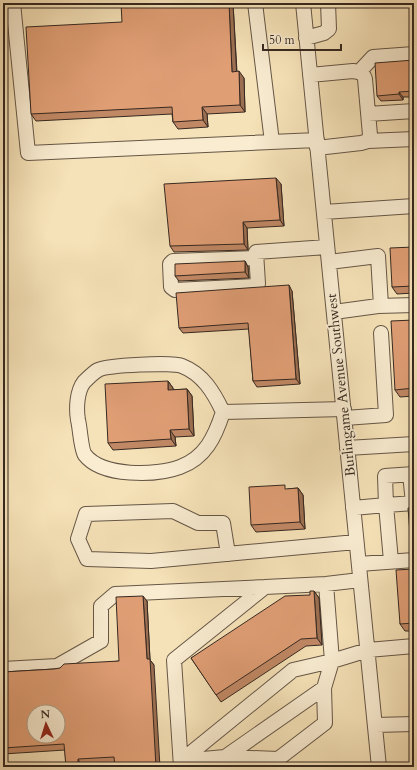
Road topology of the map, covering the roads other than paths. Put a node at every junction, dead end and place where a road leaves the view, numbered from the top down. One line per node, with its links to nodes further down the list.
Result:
1 (14, 3): 13 (street)
2 (256, 3): 13 (street)
3 (303, 3): 5 (street, Burlingame Avenue Southwest)
4 (328, 3): 5 (street)
5 (306, 38): 8 (street, Burlingame Avenue Southwest)
6 (414, 54): 7 (street)
7 (360, 72): 8 (street); 10 (street)
8 (310, 74): 14 (street, Burlingame Avenue Southwest)
9 (414, 111): 10 (street)
10 (368, 114): 12 (street)
11 (414, 139): 12 (street)
12 (368, 141): 14 (street)
13 (272, 142): 14 (street)
14 (317, 144): 16 (street, Burlingame Avenue Southwest)
15 (414, 206): 16 (street)
16 (324, 212): 17 (street, Burlingame Avenue Southwest)
17 (327, 247): 18 (street); 19 (street, Burlingame Avenue Southwest)
18 (256, 258): 18 (street)
19 (329, 262): 21 (street); 22 (street, Burlingame Avenue Southwest)
20 (414, 305): 21 (street)
21 (382, 306): 22 (street)
22 (334, 312): 25 (street, Burlingame Avenue Southwest)
23 (381, 333): 25 (street)
24 (223, 412): 24 (street); 25 (street)
25 (344, 413): 27 (street, Burlingame Avenue Southwest)
26 (414, 444): 27 (street)
27 (347, 448): 31 (street, Burlingame Avenue Southwest)
28 (412, 474): 29 (street); 30 (street)
29 (413, 503): 30 (street)
30 (386, 505): 31 (street); 35 (street)
31 (353, 508): 32 (street, Burlingame Avenue Southwest)
32 (356, 542): 33 (street); 36 (street, Burlingame Avenue Southwest)
33 (228, 554): 33 (street)
34 (414, 560): 35 (street)
35 (391, 561): 36 (street)
36 (359, 564): 37 (street, Burlingame Avenue Southwest)
37 (360, 580): 38 (street); 41 (street, Burlingame Avenue Southwest)
38 (326, 584): 39 (street); 42 (street)
39 (264, 587): 43 (street); 48 (street)
40 (414, 646): 41 (street)
41 (368, 650): 42 (street); 46 (street, Burlingame Avenue Southwest)
42 (332, 662): 44 (street); 48 (street)
43 (3, 670)
44 (324, 688): 47 (street); 47 (street)
45 (414, 724): 46 (street)
46 (376, 725): 49 (street, Burlingame Avenue Southwest)
47 (225, 756): 48 (street)
48 (181, 764)
49 (379, 767)

